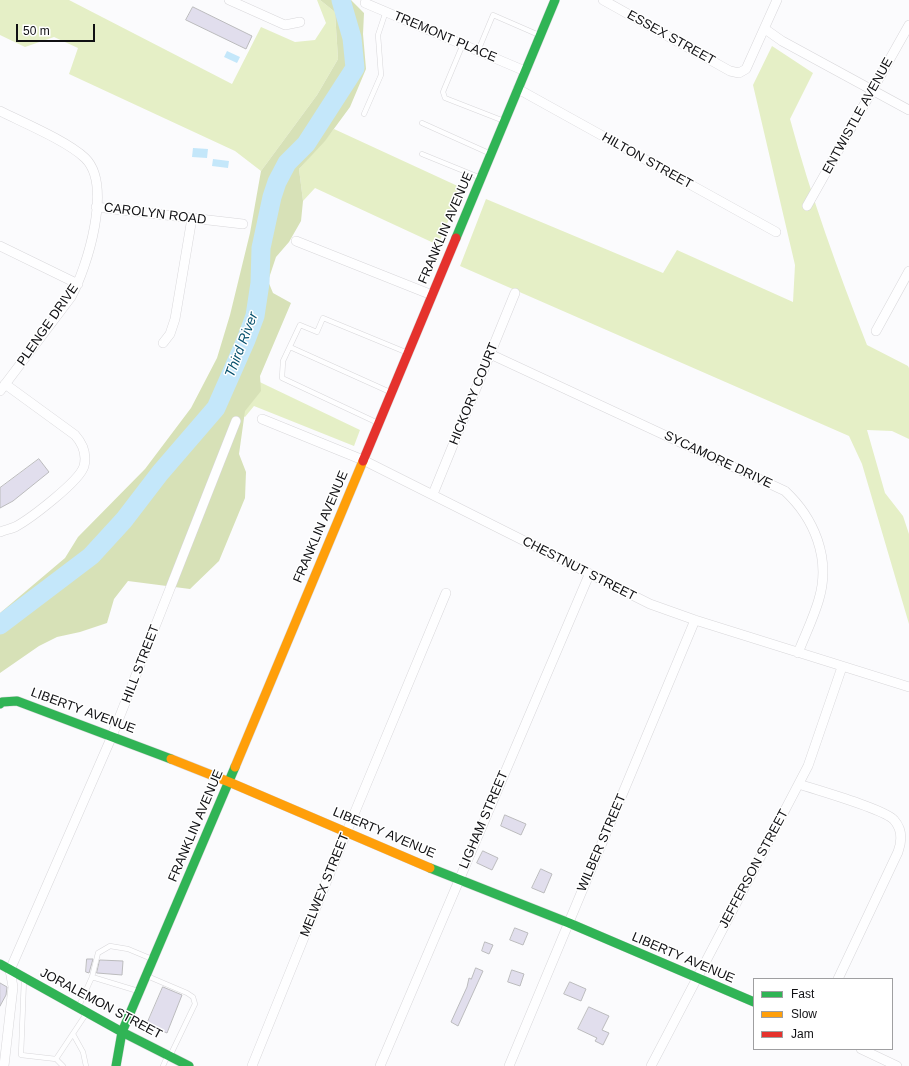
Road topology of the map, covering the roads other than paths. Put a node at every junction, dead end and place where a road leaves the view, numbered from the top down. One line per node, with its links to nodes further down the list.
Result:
1 (229, 0): 7 (street)
2 (555, 0): 10 (main road, FRANKLIN AVENUE)
3 (603, 0): 9 (street, ESSEX STREET)
4 (777, 0): 9 (street)
5 (365, 3): 6 (street, TREMONT PLACE)
6 (386, 12): 11 (street, TREMONT PLACE); 18 (lane)
7 (300, 22)
8 (909, 25): 15 (street, ENTWISTLE AVENUE)
9 (765, 29): 15 (street)
10 (540, 36): 12 (lane); 13 (main road, FRANKLIN AVENUE)
11 (463, 44): 12 (street, TREMONT PLACE); 19 (lane)
12 (478, 51): 13 (street, TREMONT PLACE)
13 (525, 71): 14 (main road, FRANKLIN AVENUE)
14 (518, 90): 19 (main road, FRANKLIN AVENUE); 28 (street, HILTON STREET)
15 (873, 90): 16 (street); 24 (street, ENTWISTLE AVENUE)
16 (909, 110)
17 (0, 111): 25 (street, CAROLYN ROAD)
18 (364, 114)
19 (504, 122): 22 (main road, FRANKLIN AVENUE)
20 (422, 123): 22 (lane)
21 (422, 154): 23 (lane)
22 (491, 154): 23 (main road, FRANKLIN AVENUE)
23 (481, 178): 34 (main road, FRANKLIN AVENUE)
24 (807, 206)
25 (96, 207): 26 (street, CAROLYN ROAD); 32 (street, PLENGE DRIVE)
26 (192, 218): 27 (street, CAROLYN ROAD); 36 (street)
27 (244, 224)
28 (776, 232)
29 (296, 241): 34 (street)
30 (0, 246): 32 (street)
31 (909, 271): 35 (street)
32 (78, 284): 40 (street, PLENGE DRIVE)
33 (515, 293): 39 (street, HICKORY COURT)
34 (432, 295): 38 (main road, FRANKLIN AVENUE)
35 (876, 331)
36 (163, 343)
37 (290, 347): 38 (lane); 41 (lane); 44 (lane)
38 (408, 353): 41 (main road, FRANKLIN AVENUE)
39 (490, 354): 46 (street, HICKORY COURT); 51 (street, SYCAMORE DRIVE)
40 (3, 387): 47 (street)
41 (391, 392): 44 (main road, FRANKLIN AVENUE)
42 (262, 419): 45 (street, CHESTNUT STREET)
43 (236, 421): 55 (street, HILL STREET)
44 (378, 423): 45 (main road, FRANKLIN AVENUE)
45 (363, 460): 46 (street, CHESTNUT STREET); 56 (main road, FRANKLIN AVENUE)
46 (433, 494): 48 (street, CHESTNUT STREET)
47 (0, 532)
48 (589, 575): 50 (street, CHESTNUT STREET); 59 (street, LIGHAM STREET)
49 (446, 593): 58 (street, MELWEX STREET)
50 (695, 620): 51 (street, CHESTNUT STREET); 60 (street, WILBER STREET)
51 (798, 653): 52 (street, CHESTNUT STREET)
52 (842, 666): 53 (street, CHESTNUT STREET); 57 (street, JEFFERSON STREET)
53 (909, 687)
54 (1, 703): 55 (main road, LIBERTY AVENUE)
55 (112, 736): 56 (main road, LIBERTY AVENUE); 63 (street, HILL STREET)
56 (229, 782): 58 (main road, LIBERTY AVENUE); 61 (main road, FRANKLIN AVENUE)
57 (799, 784): 67 (street, JEFFERSON STREET); 68 (street)
58 (347, 831): 59 (main road, LIBERTY AVENUE); 85 (street, MELWEX STREET)
59 (458, 880): 60 (main road, LIBERTY AVENUE); 86 (street, LIGHAM STREET)
60 (569, 923): 67 (main road, LIBERTY AVENUE); 87 (street, WILBER STREET)
61 (154, 959): 64 (main road, FRANKLIN AVENUE); 65 (lane)
62 (0, 964): 63 (main road, JORALEMON STREET)
63 (10, 970): 66 (main road, JORALEMON STREET); 75 (street)
64 (147, 976): 69 (main road, FRANKLIN AVENUE); 77 (lane)
65 (92, 977): 69 (lane); 71 (lane)
66 (24, 978): 71 (main road, JORALEMON STREET); 78 (lane)
67 (696, 978): 70 (main road, LIBERTY AVENUE); 88 (street, JEFFERSON STREET)
68 (838, 978)
69 (139, 992): 73 (main road, FRANKLIN AVENUE)
70 (753, 1002)
71 (78, 1008): 72 (main road, JORALEMON STREET)
72 (87, 1013): 73 (main road, JORALEMON STREET); 74 (lane)
73 (122, 1032): 77 (main road, JORALEMON STREET); 82 (main road, FRANKLIN AVENUE)
74 (73, 1034): 78 (lane); 81 (lane)
75 (2, 1049): 79 (street)
76 (863, 1050): 89 (street)
77 (169, 1056): 83 (lane); 84 (main road, JORALEMON STREET)
78 (56, 1059): 80 (lane)
79 (4, 1066)
80 (64, 1066)
81 (86, 1066)
82 (117, 1066)
83 (163, 1066)
84 (189, 1066)
85 (252, 1066)
86 (380, 1066)
87 (509, 1066)
88 (651, 1066)
89 (897, 1066)

